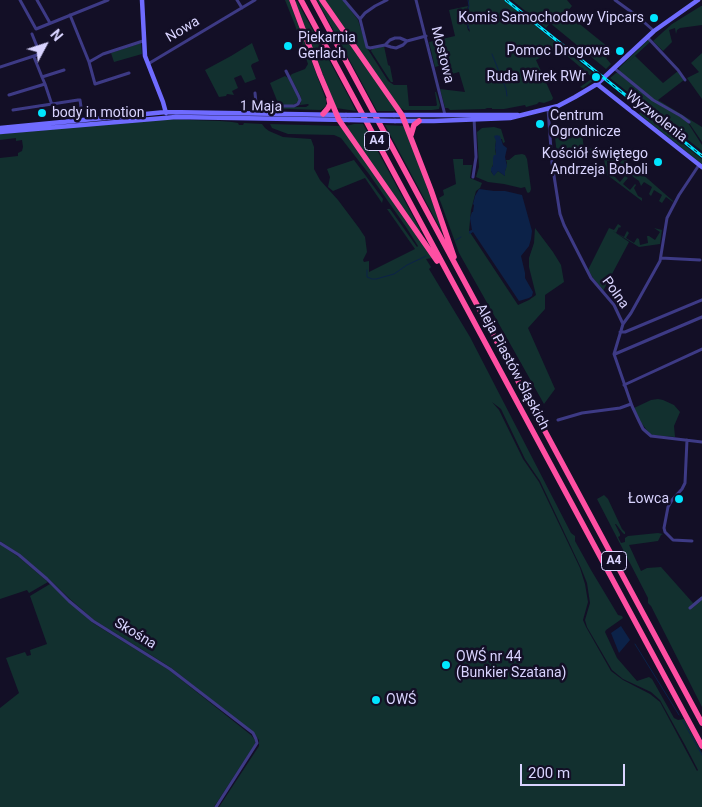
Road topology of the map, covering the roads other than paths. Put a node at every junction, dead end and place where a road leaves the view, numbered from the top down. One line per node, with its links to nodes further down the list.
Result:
1 (20, 0): 19 (street)
2 (37, 0): 19 (street)
3 (108, 0): 17 (street)
4 (142, 0): 24 (main road)
5 (237, 0): 16 (street)
6 (255, 0): 16 (street, Nowa)
7 (292, 0): 41 (highway)
8 (301, 0): 65 (highway, Aleja Piastów Śląskich / A4)
9 (313, 0): 64 (highway, Aleja Piastów Śląskich / A4)
10 (322, 0): 53 (highway)
11 (344, 0): 18 (street)
12 (386, 0): 18 (street)
13 (416, 0): 22 (street, Mostowa)
14 (615, 0): 20 (street)
15 (698, 0): 20 (main road, 1 Maja)
16 (242, 8): 29 (street, Nowa)
17 (70, 15): 19 (street); 28 (street)
18 (360, 19): 26 (street)
19 (50, 23)
20 (654, 31): 23 (main road, 1 Maja)
21 (32, 34): 27 (street)
22 (426, 36): 25 (street); 49 (street, Mostowa)
23 (647, 37): 31 (main road, 1 Maja); 36 (street)
24 (143, 41): 28 (street); 29 (main road)
25 (407, 41): 26 (street); 26 (street)
26 (385, 45)
27 (34, 57): 30 (street); 35 (street)
28 (89, 62): 34 (street)
29 (148, 64): 47 (main road)
30 (0, 67)
31 (614, 68): 38 (main road, 1 Maja); 56 (street)
32 (64, 70): 35 (street)
33 (286, 71): 43 (street)
34 (129, 73)
35 (42, 76): 37 (street)
36 (685, 80)
37 (45, 84): 40 (street); 42 (street)
38 (597, 84): 44 (main road, 1 Maja); 60 (main road, Wyzwolenia)
39 (255, 93): 43 (street)
40 (9, 95)
41 (329, 97): 48 (highway); 50 (highway)
42 (52, 105): 45 (street); 54 (street)
43 (257, 106): 46 (street)
44 (548, 109): 51 (main road, 1 Maja); 68 (street, Polna)
45 (13, 110)
46 (257, 113): 47 (main road, 1 Maja); 48 (main road, 1 Maja)
47 (166, 114): 50 (main road, 1 Maja); 54 (main road, 1 Maja); 58 (main road, 1 Maja)
48 (323, 114): 50 (main road, 1 Maja)
49 (445, 115): 51 (main road, 1 Maja); 53 (main road, 1 Maja)
50 (338, 117): 52 (main road, 1 Maja, bridge); 52 (main road, 1 Maja, bridge); 65 (highway)
51 (474, 117): 55 (main road, 1 Maja); 61 (street)
52 (395, 118): 53 (main road, 1 Maja)
53 (404, 118): 55 (main road, 1 Maja); 59 (highway)
54 (74, 120): 57 (main road, 1 Maja)
55 (419, 121): 59 (highway)
56 (689, 122)
57 (0, 128)
58 (0, 132)
59 (411, 137): 64 (highway)
60 (700, 166): 62 (street)
61 (474, 177)
62 (661, 258): 63 (street); 68 (street)
63 (700, 260)
64 (461, 276): 81 (highway, Aleja Piastów Śląskich / A4)
65 (452, 282): 82 (highway, Aleja Piastów Śląskich / A4)
66 (702, 300): 69 (street)
67 (702, 318): 71 (street)
68 (623, 324): 69 (street, Polna)
69 (620, 332): 71 (street, Polna)
70 (702, 349): 72 (street)
71 (614, 354): 72 (street)
72 (624, 385): 73 (street)
73 (631, 404): 74 (street); 75 (street)
74 (558, 420)
75 (687, 440): 76 (street); 77 (street)
76 (702, 442)
77 (692, 541)
78 (0, 543): 83 (street, Skośna)
79 (702, 598): 80 (street)
80 (690, 608)
81 (702, 723)
82 (702, 746)
83 (216, 807)

